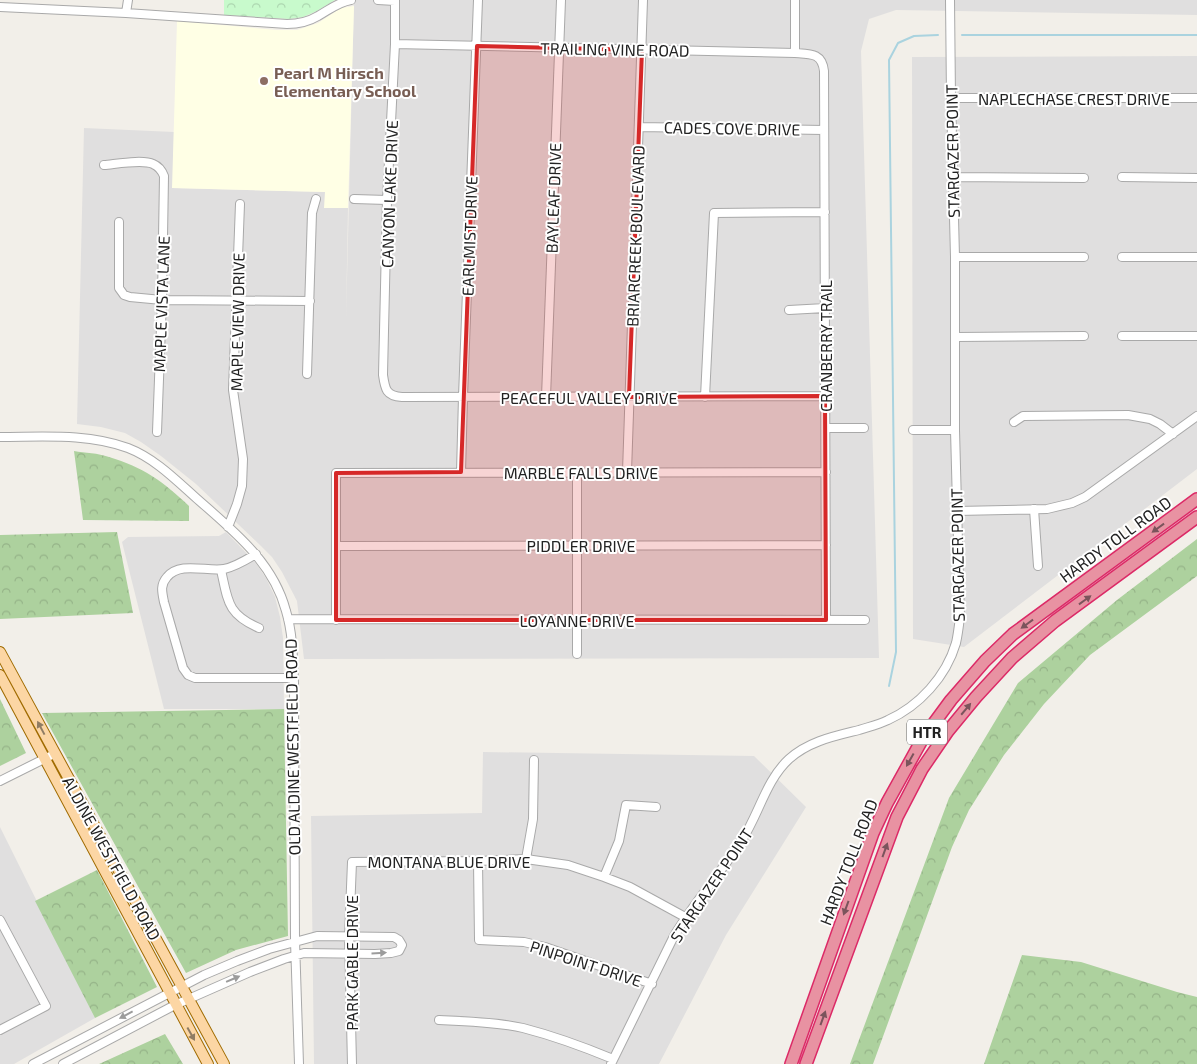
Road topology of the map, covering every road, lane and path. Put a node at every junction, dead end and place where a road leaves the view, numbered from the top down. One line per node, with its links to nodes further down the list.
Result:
1 (128, 0): 11 (street)
2 (350, 0): 11 (street)
3 (378, 0): 4 (street)
4 (395, 0): 12 (street, CANYON LAKE DRIVE)
5 (478, 0): 13 (street, EARLMIST DRIVE)
6 (561, 0): 14 (street, BAYLEAF DRIVE)
7 (643, 0): 15 (street, BRIARCREEK BOULEVARD)
8 (795, 0): 16 (street)
9 (950, 0): 18 (street, STARGAZER POINT)
10 (0, 7): 11 (street)
11 (126, 13)
12 (395, 44): 13 (street, TRAILING VINE ROAD); 29 (street, CANYON LAKE DRIVE)
13 (477, 46): 14 (street, TRAILING VINE ROAD); 50 (street, EARLMIST DRIVE)
14 (559, 48): 15 (street, TRAILING VINE ROAD); 51 (street, BAYLEAF DRIVE)
15 (642, 50): 16 (street, TRAILING VINE ROAD); 20 (street, BRIARCREEK BOULEVARD)
16 (795, 53): 17 (street, TRAILING VINE ROAD)
17 (824, 71): 21 (street, CRANBERRY TRAIL)
18 (951, 98): 19 (street, NAPLECHASE CREST DRIVE); 23 (street, STARGAZER POINT)
19 (1197, 98)
20 (639, 127): 21 (street, CADES COVE DRIVE); 52 (street, BRIARCREEK BOULEVARD)
21 (824, 130): 31 (street, CRANBERRY TRAIL)
22 (104, 165): 37 (street, MAPLE VISTA LANE)
23 (953, 177): 25 (street); 33 (street, STARGAZER POINT)
24 (1122, 177): 26 (street)
25 (1084, 178)
26 (1197, 178)
27 (354, 199): 29 (street)
28 (316, 200): 39 (street)
29 (387, 200): 46 (street, CANYON LAKE DRIVE)
30 (240, 204): 38 (street, MAPLE VIEW DRIVE)
31 (825, 212): 40 (street, CRANBERRY TRAIL); 48 (street)
32 (119, 222): 37 (street)
33 (955, 257): 34 (street); 45 (street, STARGAZER POINT)
34 (1084, 257)
35 (1122, 257): 36 (street)
36 (1197, 257)
37 (162, 300): 38 (street); 59 (street, MAPLE VISTA LANE)
38 (236, 300): 39 (street); 70 (street, MAPLE VIEW DRIVE)
39 (310, 301): 47 (street)
40 (825, 308): 41 (street); 49 (street, CRANBERRY TRAIL)
41 (789, 310)
42 (1084, 336): 45 (street)
43 (1122, 336): 44 (street)
44 (1197, 336)
45 (956, 337): 58 (street, STARGAZER POINT)
46 (383, 359): 50 (street, PEACEFUL VALLEY DRIVE)
47 (307, 374)
48 (706, 396): 49 (street, PEACEFUL VALLEY DRIVE); 52 (street, PEACEFUL VALLEY DRIVE)
49 (826, 396): 55 (street, CRANBERRY TRAIL)
50 (463, 397): 51 (street, PEACEFUL VALLEY DRIVE); 62 (street, EARLMIST DRIVE)
51 (546, 397): 52 (street, PEACEFUL VALLEY DRIVE)
52 (629, 397): 64 (street, BRIARCREEK BOULEVARD)
53 (1197, 416): 60 (street)
54 (1014, 422): 60 (street)
55 (826, 428): 56 (street); 65 (street, CRANBERRY TRAIL)
56 (864, 428)
57 (913, 430): 58 (street)
58 (955, 430): 68 (street, STARGAZER POINT)
59 (157, 432)
60 (1173, 434): 67 (street)
61 (0, 437): 70 (street, OLD ALDINE WESTFIELD ROAD)
62 (462, 472): 63 (street, MARBLE FALLS DRIVE); 72 (street, MARBLE FALLS DRIVE)
63 (578, 472): 64 (street, MARBLE FALLS DRIVE); 73 (street)
64 (627, 472): 65 (street, MARBLE FALLS DRIVE)
65 (826, 472): 71 (street, CRANBERRY TRAIL)
66 (1197, 499): 121 (highway, HARDY TOLL ROAD / HTR, one-way to 121)
67 (1034, 510): 68 (street); 75 (street)
68 (957, 511): 100 (street, STARGAZER POINT)
69 (1197, 517): 122 (highway, HARDY TOLL ROAD / HTR, one-way to 69)
70 (228, 527): 74 (street, OLD ALDINE WESTFIELD ROAD)
71 (826, 545): 73 (street, PIDDLER DRIVE); 80 (street, CRANBERRY TRAIL)
72 (336, 546): 73 (street, PIDDLER DRIVE); 78 (street)
73 (577, 546): 79 (street)
74 (256, 554): 76 (street); 77 (street, OLD ALDINE WESTFIELD ROAD)
75 (1038, 566)
76 (221, 570): 82 (street); 86 (street)
77 (288, 619): 78 (street, LOYANNE DRIVE); 86 (street, OLD ALDINE WESTFIELD ROAD)
78 (336, 620): 79 (street, LOYANNE DRIVE)
79 (578, 620): 80 (street, LOYANNE DRIVE); 84 (street)
80 (826, 620): 81 (street, LOYANNE DRIVE)
81 (865, 620)
82 (259, 628)
83 (0, 652): 87 (main road, ALDINE WESTFIELD ROAD)
84 (577, 654)
85 (0, 674): 87 (main road, ALDINE WESTFIELD ROAD)
86 (294, 678): 103 (street, OLD ALDINE WESTFIELD ROAD)
87 (14, 690): 88 (main road, ALDINE WESTFIELD ROAD)
88 (50, 756): 90 (street); 92 (main road, ALDINE WESTFIELD ROAD); 93 (main road, ALDINE WESTFIELD ROAD)
89 (534, 760): 94 (street)
90 (0, 781)
91 (656, 806): 97 (street)
92 (93, 824): 93 (main road); 98 (main road, ALDINE WESTFIELD ROAD)
93 (82, 829): 99 (main road, ALDINE WESTFIELD ROAD)
94 (526, 859): 95 (street, MONTANA BLUE DRIVE); 97 (street, MONTANA BLUE DRIVE)
95 (478, 861): 96 (street, MONTANA BLUE DRIVE); 106 (street, PINPOINT DRIVE)
96 (352, 862): 102 (street, PARK GABLE DRIVE)
97 (604, 877): 100 (street, MONTANA BLUE DRIVE)
98 (132, 895): 99 (main road); 107 (main road, ALDINE WESTFIELD ROAD)
99 (120, 901): 108 (main road, ALDINE WESTFIELD ROAD)
100 (685, 917): 106 (street, STARGAZER POINT)
101 (0, 920): 112 (street)
102 (349, 937): 103 (street); 104 (street, PARK GABLE DRIVE); 104 (street, one-way to 102)
103 (295, 941): 105 (street, OLD ALDINE WESTFIELD ROAD); 107 (street)
104 (350, 954): 105 (street); 120 (street, PARK GABLE DRIVE)
105 (296, 955): 109 (street, one-way to 105); 119 (street, OLD ALDINE WESTFIELD ROAD)
106 (652, 984): 113 (street, STARGAZER POINT)
107 (182, 986): 108 (street); 109 (main road, ALDINE WESTFIELD ROAD)
108 (169, 992): 110 (main road, ALDINE WESTFIELD ROAD); 114 (street, one-way to 114)
109 (188, 999): 110 (street); 118 (main road, ALDINE WESTFIELD ROAD)
110 (175, 1005): 116 (street); 117 (main road, ALDINE WESTFIELD ROAD, one-way to 117)
111 (439, 1020): 113 (street)
112 (0, 1030)
113 (612, 1061)
114 (42, 1062): 115 (street)
115 (33, 1064)
116 (63, 1064)
117 (208, 1064)
118 (224, 1064)
119 (298, 1064)
120 (352, 1064)
121 (791, 1064)
122 (806, 1064)

